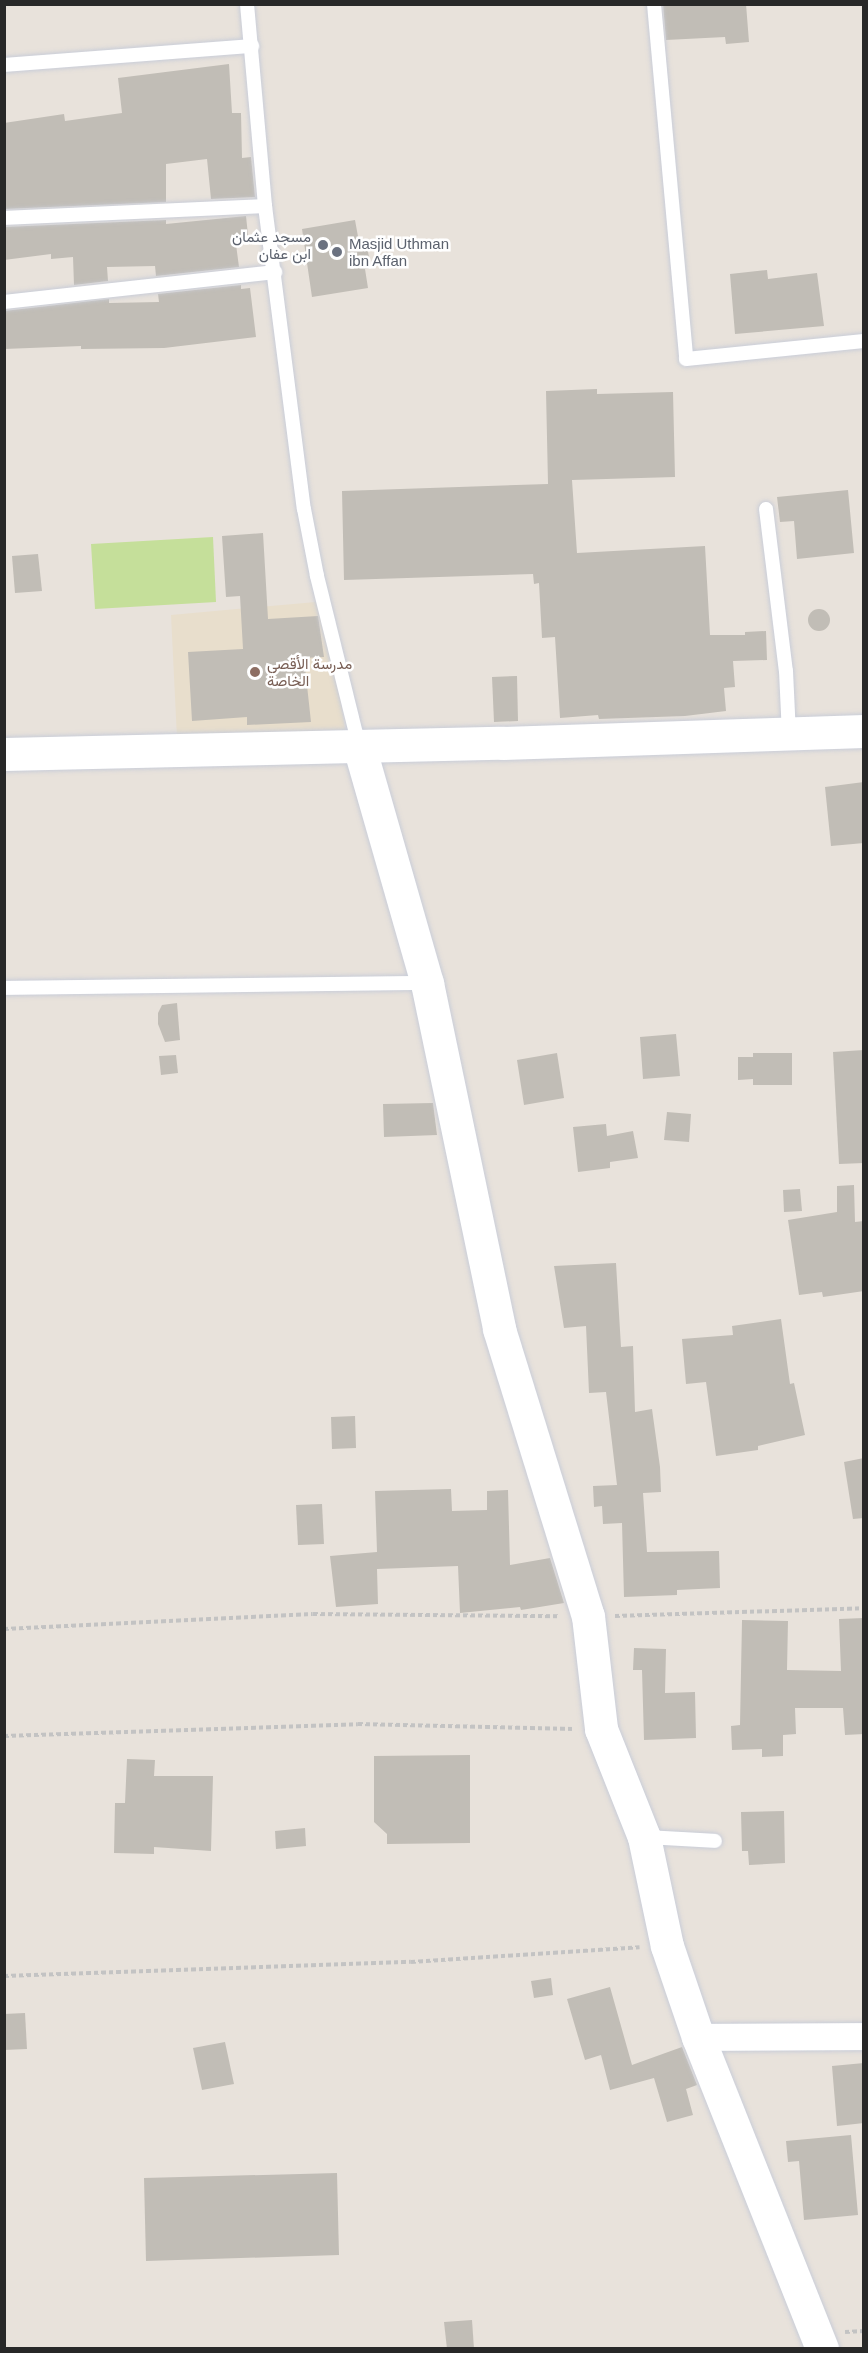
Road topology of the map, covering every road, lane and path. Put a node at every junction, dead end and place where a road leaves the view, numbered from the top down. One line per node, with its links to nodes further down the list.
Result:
1 (247, 4): 3 (lane)
2 (654, 4): 9 (lane)
3 (252, 46): 4 (lane); 5 (lane)
4 (4, 65)
5 (265, 206): 6 (lane); 7 (lane)
6 (4, 218)
7 (275, 272): 8 (lane); 13 (lane)
8 (4, 302)
9 (864, 341)
10 (766, 508): 12 (lane)
11 (864, 731): 12 (street)
12 (789, 734): 13 (street)
13 (359, 746): 14 (street); 15 (street)
14 (4, 754)
15 (428, 983): 16 (lane); 18 (street)
16 (4, 988)
17 (864, 1608): 18 (path)
18 (588, 1617): 19 (path); 20 (street)
19 (4, 1629)
20 (601, 1729): 21 (path); 22 (street)
21 (4, 1736)
22 (644, 1837): 23 (lane); 24 (street)
23 (715, 1841)
24 (667, 1946): 25 (path); 27 (street)
25 (4, 1976)
26 (864, 2036): 27 (street)
27 (698, 2037): 28 (street)
28 (822, 2349)

